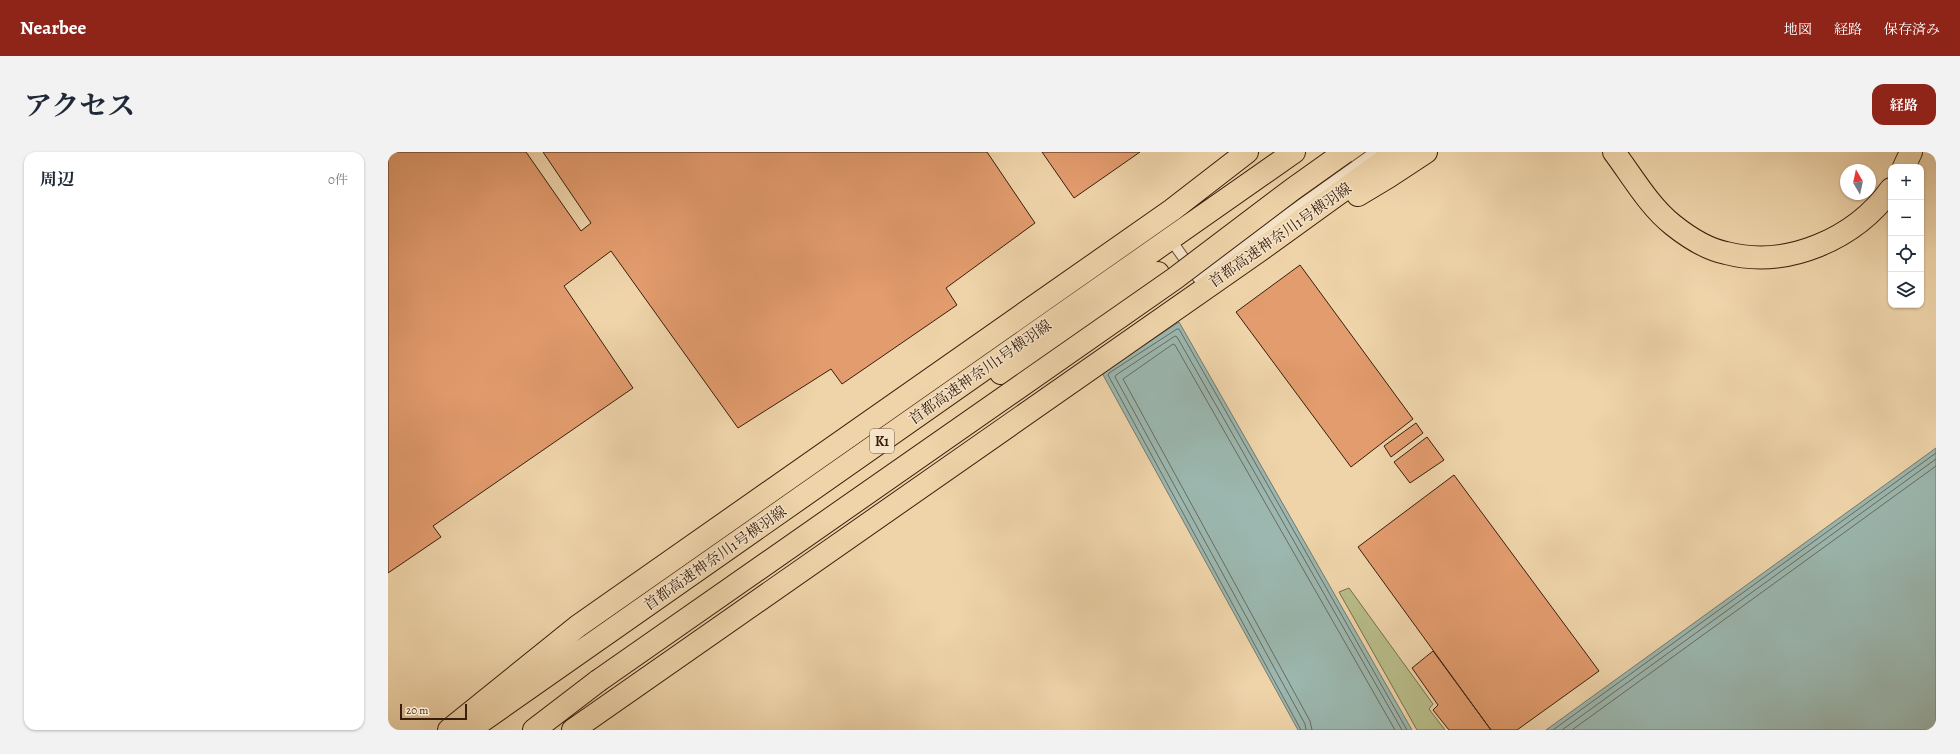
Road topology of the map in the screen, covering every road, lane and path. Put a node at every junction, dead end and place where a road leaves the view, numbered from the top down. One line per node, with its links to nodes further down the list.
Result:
1 (1247, 152): 17 (highway)
2 (1294, 152): 16 (highway, 首都高速神奈川1号横羽線 / K1)
3 (1302, 152): 7 (lane)
4 (1327, 152): 16 (highway)
5 (1335, 152): 13 (highway, bridge)
6 (1345, 152): 13 (highway, bridge)
7 (1375, 152)
8 (1396, 152): 15 (highway, 首都高速神奈川1号横羽線)
9 (1426, 152): 15 (highway)
10 (1614, 152): 14 (highway)
11 (1911, 152): 12 (highway)
12 (1905, 164)
13 (1293, 189): 19 (highway, bridge)
14 (1888, 193)
15 (1259, 250): 20 (highway, 首都高速神奈川1号横羽線)
16 (889, 436): 18 (highway, 首都高速神奈川1号横羽線 / K1)
17 (449, 730)
18 (469, 730)
19 (534, 730)
20 (573, 730)

